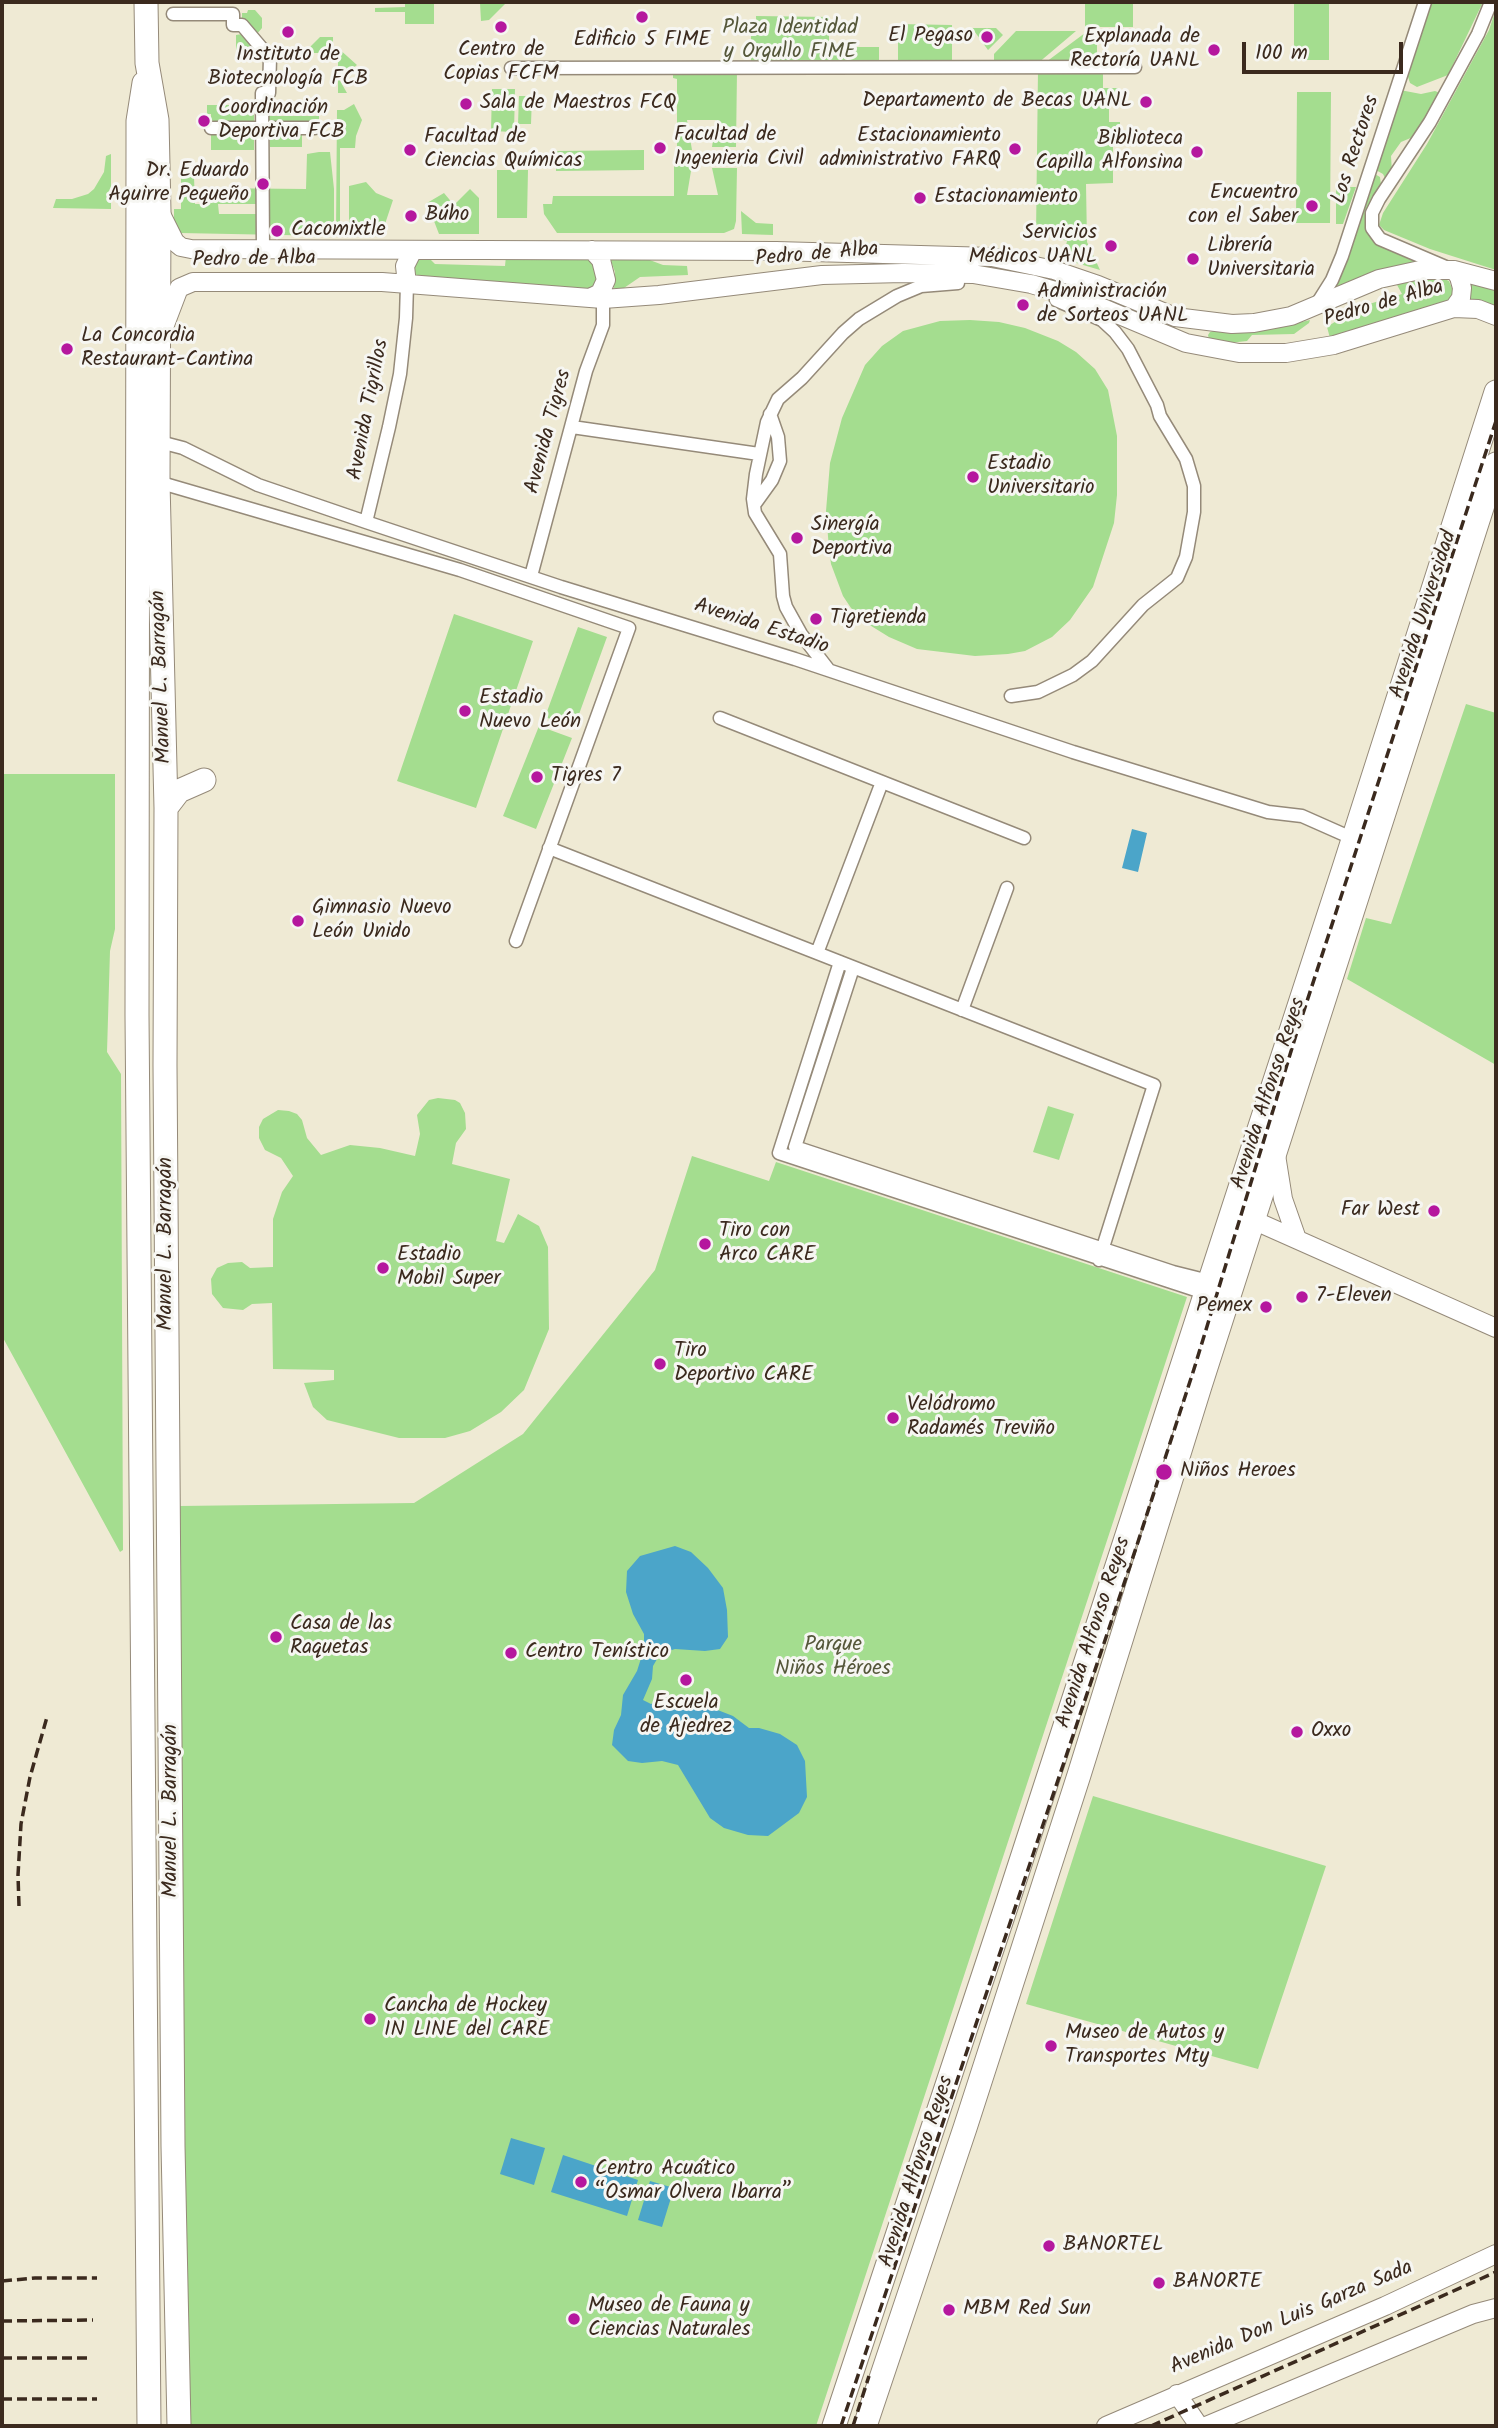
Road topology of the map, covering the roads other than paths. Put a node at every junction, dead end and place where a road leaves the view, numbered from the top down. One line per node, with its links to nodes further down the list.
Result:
1 (146, 2): 5 (highway, Manuel L. Barragán)
2 (1425, 2): 21 (street, Los Rectores)
3 (1491, 2): 15 (street)
4 (173, 14): 9 (street)
5 (147, 63): 11 (highway, Manuel L. Barragán); 73 (highway, Manuel L. Barragán)
6 (1135, 67): 7 (street)
7 (511, 68)
8 (211, 128): 9 (street)
9 (262, 128): 10 (street); 12 (street)
10 (315, 128)
11 (159, 212): 12 (street, Pedro de Alba); 25 (highway, Manuel L. Barragán)
12 (263, 250): 13 (street, Pedro de Alba)
13 (413, 250): 14 (street, Pedro de Alba); 18 (street)
14 (592, 250): 19 (street); 24 (street, Pedro de Alba)
15 (1454, 270): 16 (street, Pedro de Alba); 21 (street, Pedro de Alba); 22 (street)
16 (1496, 281)
17 (958, 283): 28 (street)
18 (407, 284): 19 (street, Pedro de Alba); 25 (street, Pedro de Alba); 35 (street, Avenida Tigrillos)
19 (596, 299): 26 (street, Pedro de Alba); 29 (street, Avenida Tigres)
20 (1056, 300): 40 (street)
21 (1315, 307): 24 (street, Pedro de Alba)
22 (1454, 308): 23 (street, Pedro de Alba); 26 (street, Pedro de Alba)
23 (1496, 316)
24 (1199, 321): 26 (street)
25 (160, 340): 30 (highway, Manuel L. Barragán)
26 (1195, 346)
27 (1496, 392): 39 (highway, Avenida Universidad)
28 (770, 414): 31 (street); 34 (street)
29 (572, 427): 31 (street); 36 (street, Avenida Tigres)
30 (160, 442): 33 (highway, Manuel L. Barragán); 35 (street, Avenida Estadio)
31 (759, 454): 34 (street)
32 (1496, 464): 42 (highway, Avenida Universidad)
33 (158, 482): 37 (highway, Manuel L. Barragán); 48 (street)
34 (753, 505): 38 (street)
35 (366, 522): 36 (street, Avenida Estadio)
36 (531, 576): 38 (street, Avenida Estadio)
37 (161, 666): 45 (highway, Manuel L. Barragán); 49 (highway)
38 (830, 671): 47 (street, Avenida Estadio)
39 (1405, 679): 42 (highway); 47 (highway, Avenida Universidad)
40 (1011, 696)
41 (720, 719): 44 (street)
42 (1400, 763): 50 (highway, Avenida Universidad)
43 (204, 780): 45 (highway)
44 (882, 782): 46 (street); 53 (street)
45 (166, 808): 49 (highway, Manuel L. Barragán)
46 (1024, 838)
47 (1354, 839): 62 (highway, Avenida Alfonso Reyes)
48 (549, 848): 52 (street); 53 (street)
49 (165, 872): 74 (highway, Manuel L. Barragán)
50 (1363, 876): 57 (highway, Avenida Alfonso Reyes)
51 (1007, 888): 56 (street)
52 (516, 941)
53 (817, 953): 54 (street)
54 (840, 962): 55 (street); 60 (street)
55 (853, 968): 56 (street); 60 (street)
56 (962, 1010): 63 (street)
57 (1275, 1152): 58 (highway, Avenida Alfonso Reyes); 61 (street)
58 (1262, 1195): 59 (highway, Avenida Alfonso Reyes); 62 (highway)
59 (1253, 1220): 61 (street); 66 (highway, Avenida Alfonso Reyes)
60 (1025, 1229): 63 (street)
61 (1297, 1239): 65 (street)
62 (1219, 1250): 64 (highway, Avenida Alfonso Reyes)
63 (1101, 1254): 64 (street)
64 (1207, 1287): 67 (highway, Avenida Alfonso Reyes)
65 (1496, 1328)
66 (1127, 1618): 67 (highway); 69 (highway, Avenida Alfonso Reyes)
67 (1089, 1651): 68 (highway, Avenida Alfonso Reyes)
68 (953, 2067): 75 (highway); 76 (highway, Avenida Alfonso Reyes)
69 (965, 2128): 77 (highway, Avenida Alfonso Reyes); 78 (highway)
70 (1496, 2254): 72 (street, Avenida Don Luis Garza Sada)
71 (1496, 2308): 81 (street)
72 (1177, 2394): 79 (street, Avenida Don Luis Garza Sada); 80 (street)
73 (149, 2426)
74 (179, 2426)
75 (823, 2426)
76 (834, 2426)
77 (865, 2426)
78 (879, 2426)
79 (1106, 2426)
80 (1199, 2426)
81 (1206, 2426)

